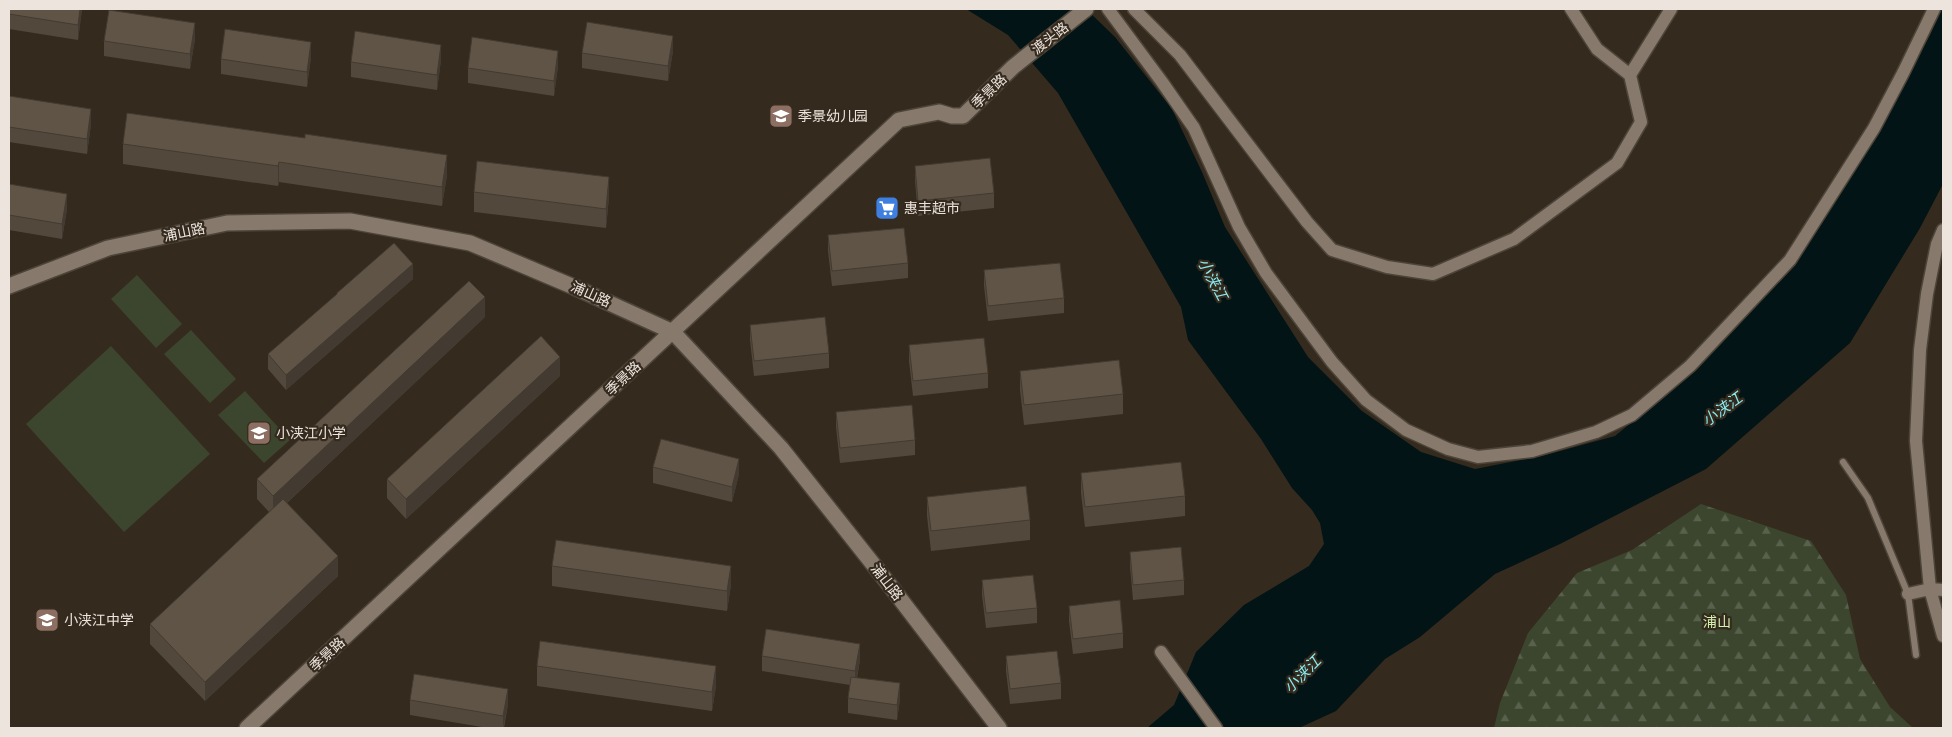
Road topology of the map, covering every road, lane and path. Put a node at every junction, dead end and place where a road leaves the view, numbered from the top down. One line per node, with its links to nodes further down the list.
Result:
1 (1086, 9): 7 (street, 渡头路)
2 (1108, 9): 6 (street)
3 (1134, 9): 8 (street)
4 (1571, 9): 8 (street)
5 (1670, 9): 8 (street)
6 (1934, 9)
7 (1013, 67): 11 (street, 季景路)
8 (1630, 75)
9 (1943, 230): 13 (street)
10 (9, 286): 11 (street, 浦山路)
11 (673, 332): 18 (street, 季景路); 19 (street, 浦山路)
12 (1843, 462): 14 (lane)
13 (1937, 589): 14 (street); 15 (street)
14 (1908, 594): 17 (lane)
15 (1943, 636)
16 (1161, 652): 20 (street)
17 (1916, 655)
18 (247, 728)
19 (999, 728)
20 (1216, 728)

